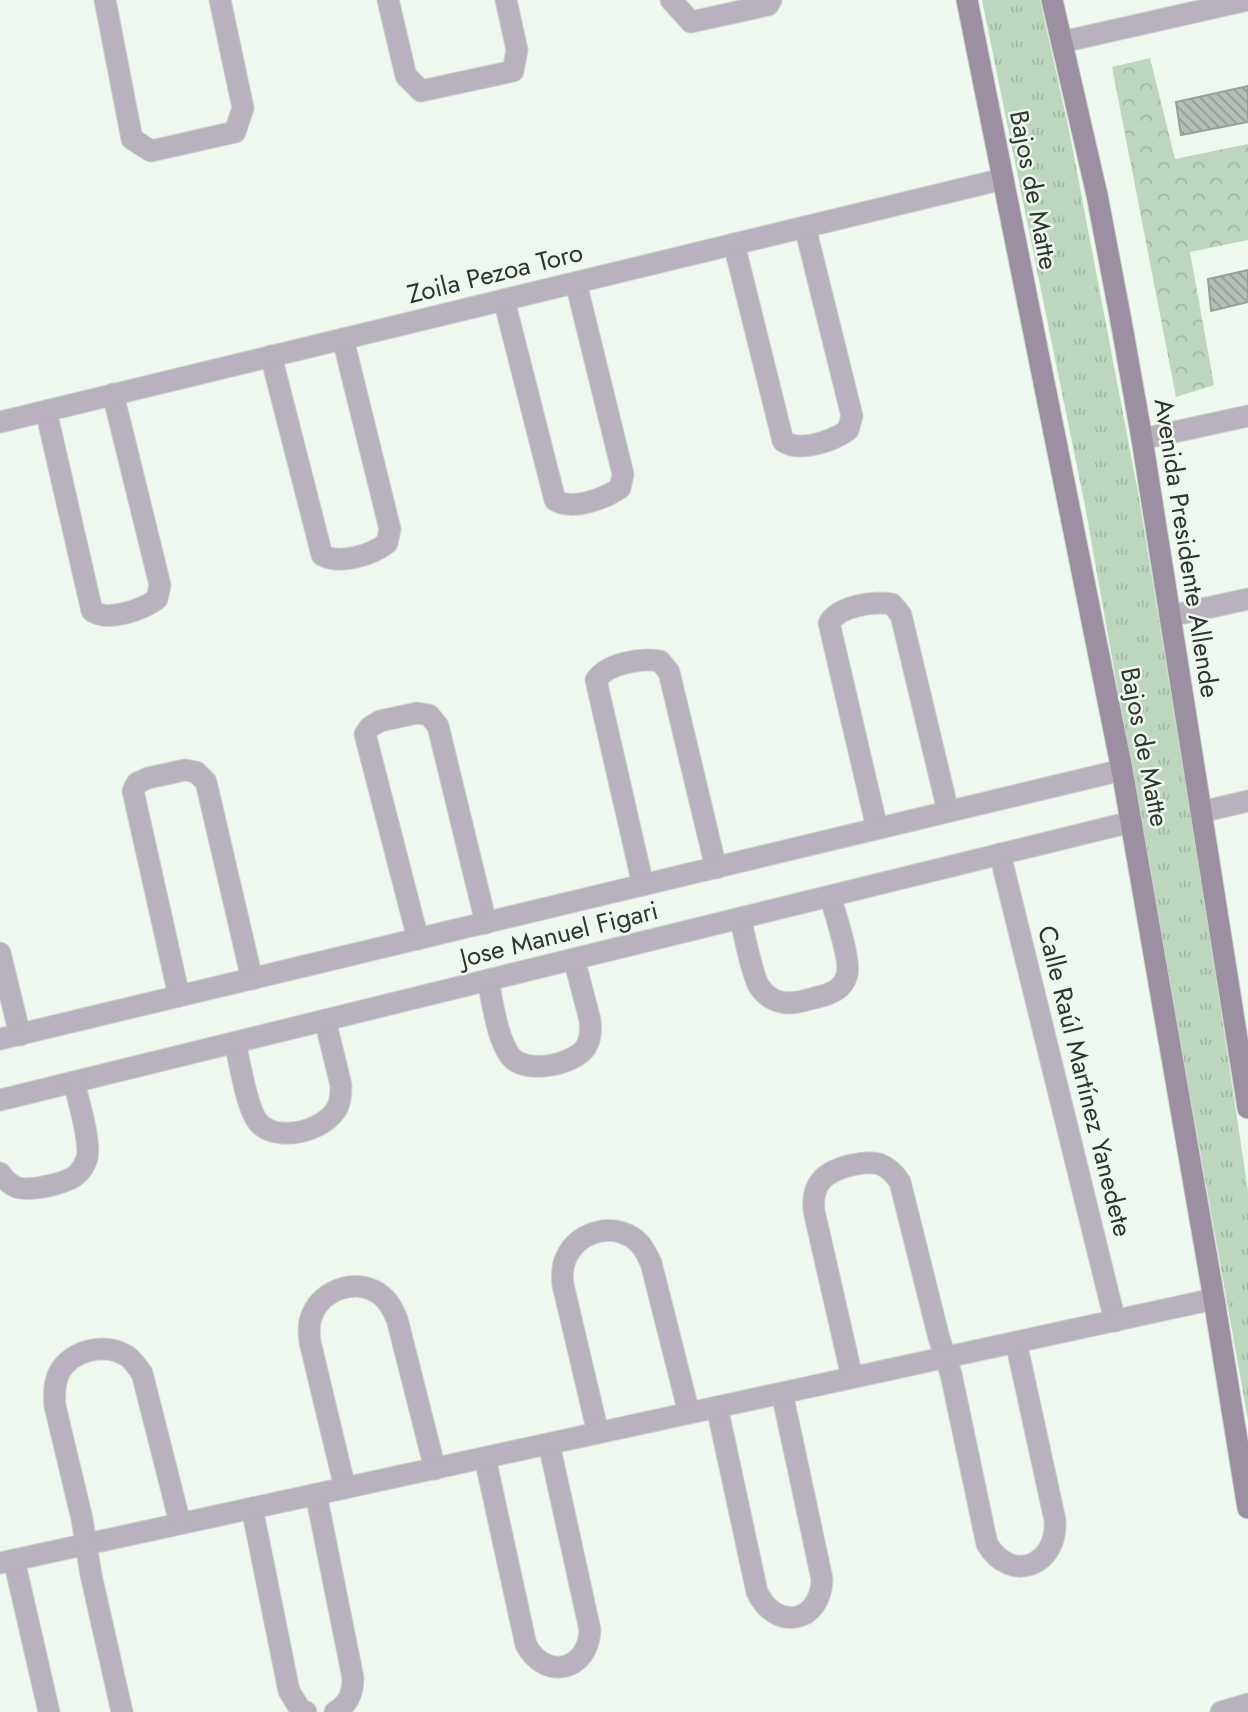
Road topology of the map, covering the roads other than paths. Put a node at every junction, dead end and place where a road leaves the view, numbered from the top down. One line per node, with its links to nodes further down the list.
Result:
1 (105, 0): 2 (street)
2 (220, 0)
3 (388, 0): 4 (street)
4 (506, 0)
5 (671, 0): 6 (street)
6 (771, 0)
7 (967, 0): 11 (main road, Bajos de Matte)
8 (1052, 0): 10 (main road, Avenida Presidente Allende)
9 (1248, 1): 10 (street)
10 (1062, 42): 22 (main road, Avenida Presidente Allende)
11 (1003, 179): 12 (street, Zoila Pezoa Toro); 25 (main road, Bajos de Matte)
12 (804, 228): 13 (street, Zoila Pezoa Toro); 13 (street)
13 (734, 244): 14 (street, Zoila Pezoa Toro)
14 (576, 283): 15 (street, Zoila Pezoa Toro); 15 (street)
15 (505, 300): 16 (street, Zoila Pezoa Toro)
16 (343, 339): 17 (street, Zoila Pezoa Toro); 17 (street)
17 (271, 356): 18 (street, Zoila Pezoa Toro)
18 (113, 394): 19 (street, Zoila Pezoa Toro); 19 (street)
19 (46, 411): 21 (street, Zoila Pezoa Toro)
20 (1248, 416): 22 (street)
21 (0, 422)
22 (1142, 439): 24 (main road, Avenida Presidente Allende)
23 (1248, 599): 24 (street)
24 (1170, 616): 28 (main road, Avenida Presidente Allende)
25 (1122, 770): 27 (street, Jose Manuel Figari); 29 (main road, Bajos de Matte)
26 (1248, 801): 28 (street)
27 (948, 811): 30 (street, Jose Manuel Figari); 30 (street)
28 (1201, 812): 43 (main road, Avenida Presidente Allende)
29 (1131, 822): 31 (street, Jose Manuel Figari); 51 (main road, Bajos de Matte)
30 (877, 828): 32 (street, Jose Manuel Figari)
31 (1000, 854): 34 (street, Jose Manuel Figari); 52 (street, Calle Raúl Martínez Yanedete)
32 (716, 867): 33 (street, Jose Manuel Figari); 33 (street)
33 (643, 885): 36 (street, Jose Manuel Figari)
34 (830, 896): 35 (street, Jose Manuel Figari); 35 (street)
35 (740, 918): 39 (street, Jose Manuel Figari)
36 (486, 923): 37 (street, Jose Manuel Figari); 37 (street)
37 (418, 939): 40 (street, Jose Manuel Figari)
38 (0, 953): 45 (street)
39 (575, 959): 41 (street, Jose Manuel Figari); 41 (street)
40 (252, 979): 42 (street, Jose Manuel Figari); 42 (street)
41 (488, 980): 44 (street, Jose Manuel Figari)
42 (179, 996): 45 (street, Jose Manuel Figari)
43 (1240, 1003): 49 (main road, Avenida Presidente Allende)
44 (325, 1020): 46 (street, Jose Manuel Figari); 46 (street)
45 (10, 1037)
46 (235, 1043): 47 (street, Jose Manuel Figari)
47 (74, 1082): 48 (street, Jose Manuel Figari); 50 (street)
48 (0, 1100)
49 (1248, 1108)
50 (0, 1173)
51 (1214, 1299): 52 (street); 66 (main road, Bajos de Matte)
52 (1115, 1321): 53 (street)
53 (1016, 1342): 54 (street); 54 (street)
54 (946, 1357): 55 (street); 55 (street)
55 (852, 1377): 56 (street)
56 (782, 1393): 57 (street); 57 (street)
57 (717, 1407): 58 (street)
58 (689, 1413): 59 (street); 59 (street)
59 (598, 1433): 60 (street)
60 (550, 1444): 61 (street); 61 (street)
61 (485, 1458): 62 (street)
62 (435, 1468): 63 (street); 63 (street)
63 (345, 1488): 64 (street)
64 (316, 1494): 65 (street); 74 (street)
65 (252, 1508): 67 (street); 73 (street)
66 (1248, 1508)
67 (180, 1523): 68 (street); 68 (street)
68 (86, 1544): 69 (street); 72 (street)
69 (7, 1561): 71 (street)
70 (1248, 1704): 75 (street)
71 (48, 1712)
72 (122, 1712)
73 (306, 1712)
74 (335, 1712)
75 (1221, 1712)

